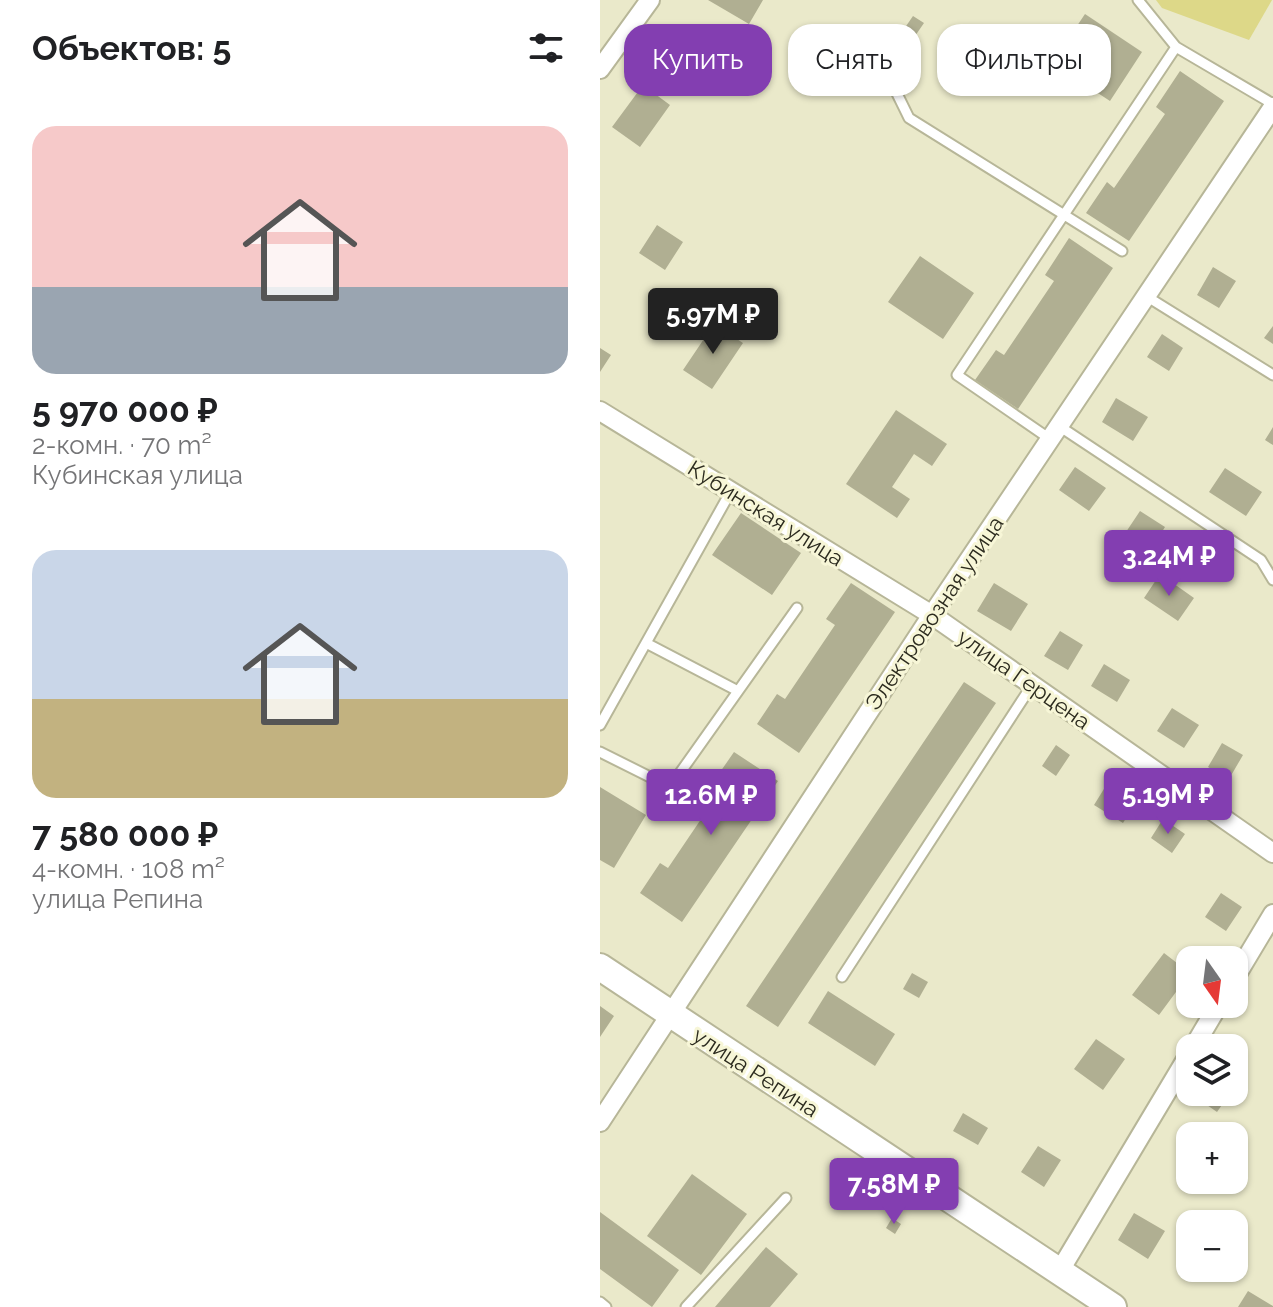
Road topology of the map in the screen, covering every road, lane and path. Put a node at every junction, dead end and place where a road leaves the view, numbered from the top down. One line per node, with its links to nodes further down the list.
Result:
1 (650, 0): 4 (street)
2 (1138, 0): 3 (lane)
3 (1176, 47): 6 (lane); 7 (lane)
4 (600, 69)
5 (898, 96): 7 (lane)
6 (1273, 106): 9 (street, Электровозная улица)
7 (1064, 215): 8 (lane); 12 (lane)
8 (1122, 251)
9 (1146, 296): 10 (lane); 12 (street, Электровозная улица)
10 (1273, 375)
11 (600, 411): 13 (street, Кубинская улица)
12 (1054, 432): 14 (lane); 16 (street, Электровозная улица)
13 (731, 491): 16 (street, Кубинская улица); 17 (lane)
14 (1273, 580)
15 (797, 608): 19 (lane)
16 (932, 615): 18 (street, улица Герцена); 27 (street, Электровозная улица)
17 (646, 643): 19 (lane); 20 (lane)
18 (1032, 685): 22 (street, улица Герцена); 26 (lane)
19 (738, 691): 21 (lane)
20 (600, 725)
21 (600, 752)
22 (1273, 853)
23 (1273, 914): 24 (street)
24 (1248, 956)
25 (600, 967): 27 (main road, улица Репина)
26 (842, 977)
27 (670, 1015): 29 (street, Электровозная улица); 31 (main road, улица Репина)
28 (1176, 1075): 31 (street)
29 (600, 1122)
30 (786, 1198): 34 (lane)
31 (1059, 1272): 35 (main road, улица Репина)
32 (600, 1302): 33 (lane)
33 (606, 1307)
34 (686, 1307)
35 (1113, 1307)

